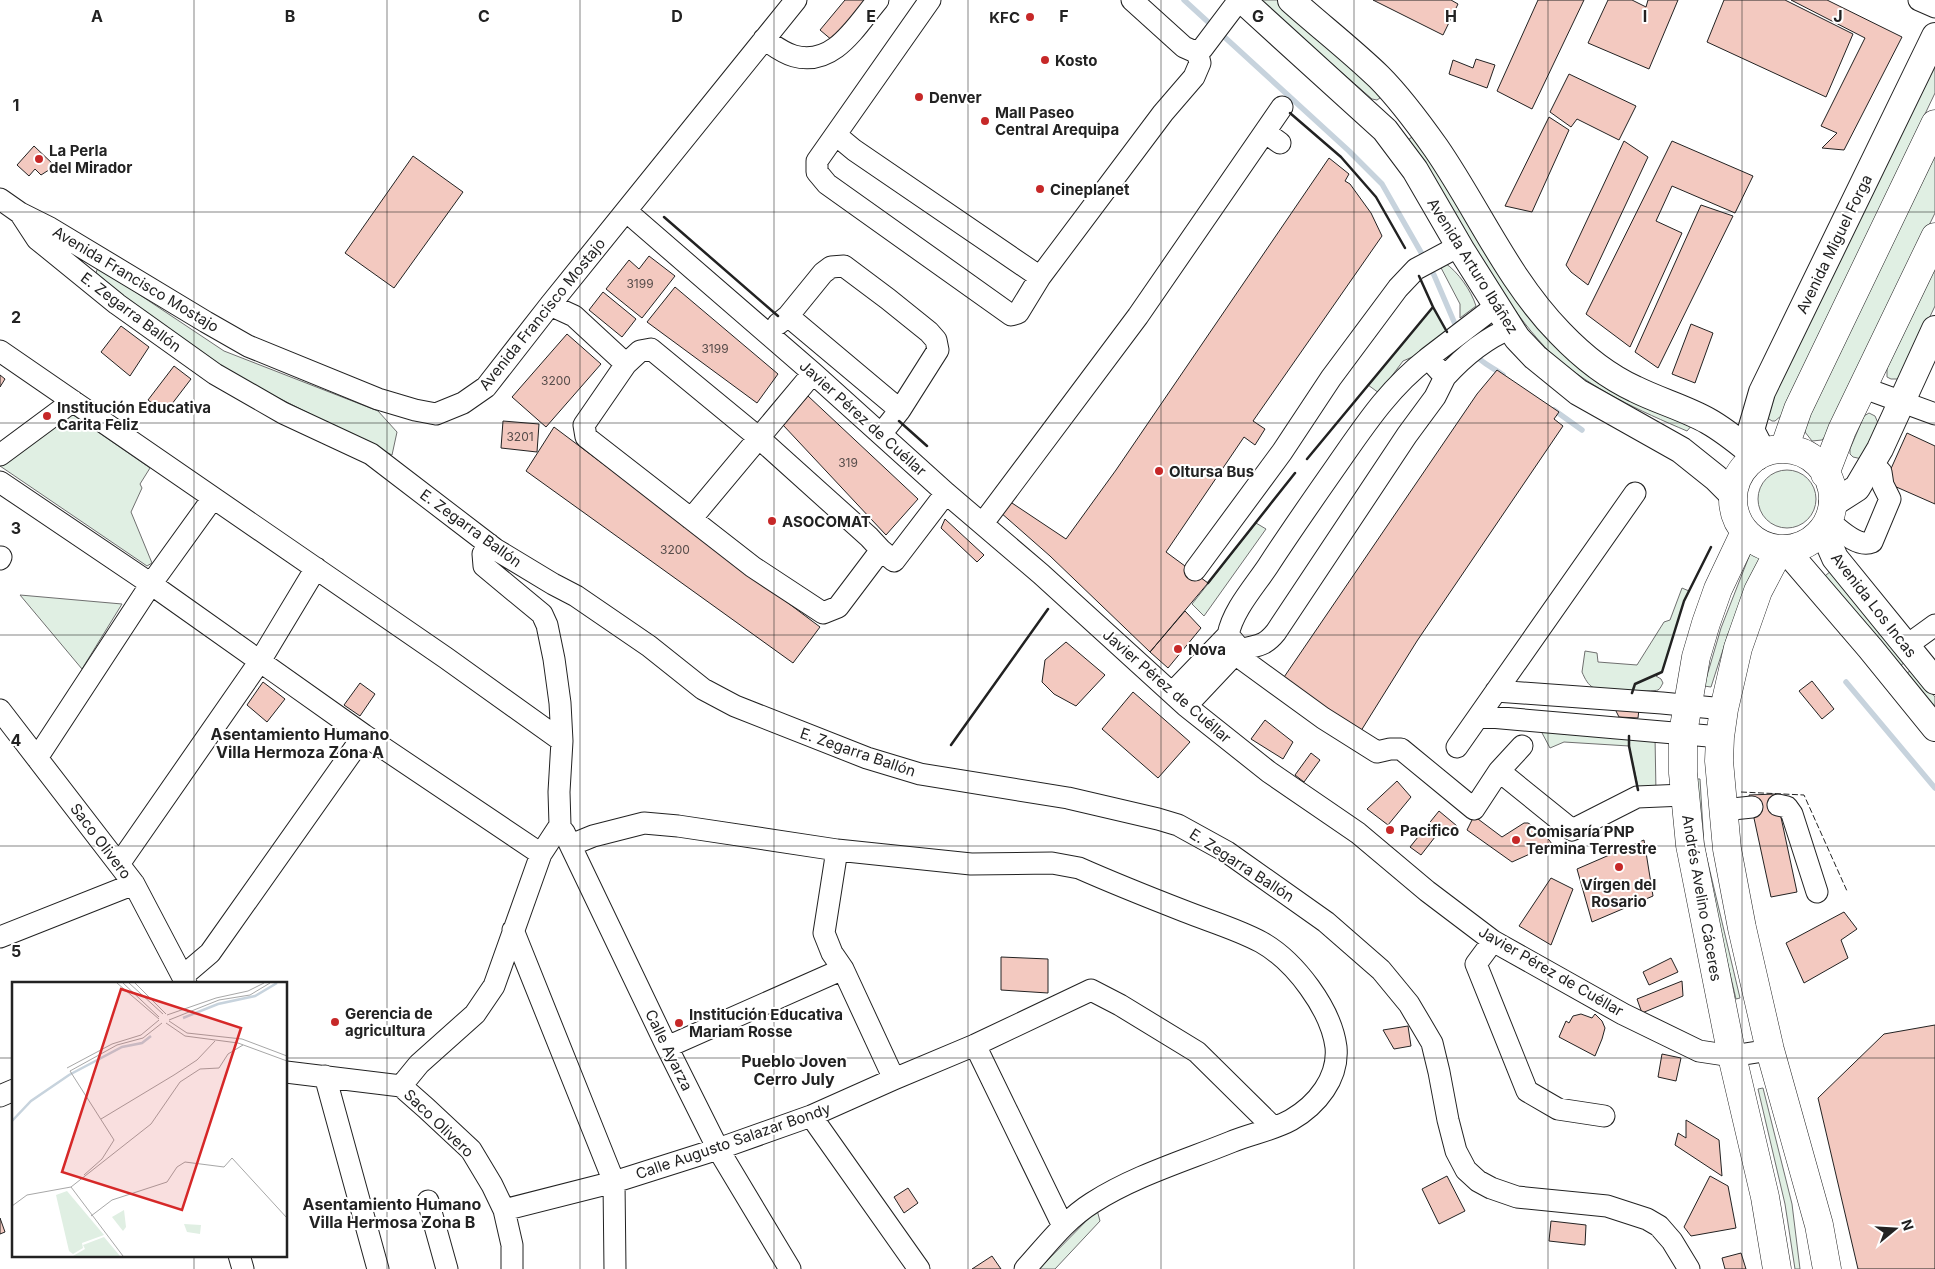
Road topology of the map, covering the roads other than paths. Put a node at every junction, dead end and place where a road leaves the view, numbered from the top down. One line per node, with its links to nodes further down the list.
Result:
1 (796, 0): 10 (street, Avenida Francisco Mostajo)
2 (878, 0): 10 (street)
3 (930, 0): 16 (street)
4 (1132, 0): 11 (street)
5 (1241, 0): 11 (street); 15 (main road, Avenida Arturo Ibáñez)
6 (1290, 0): 13 (main road, Avenida Arturo Ibáñez)
7 (1919, 0): 8 (street)
8 (1935, 7)
9 (1935, 36): 43 (main road, Avenida Miguel Forga)
10 (764, 39): 18 (street, Avenida Francisco Mostajo)
11 (1199, 50): 22 (street)
12 (1282, 107): 54 (street)
13 (1406, 109): 15 (main road); 43 (main road, Avenida Arturo Ibáñez)
14 (1935, 124): 43 (highway)
15 (1385, 130): 21 (main road, Avenida Arturo Ibáñez)
16 (836, 135): 22 (street); 22 (street)
17 (0, 199): 19 (street, E. Zegarra Ballón)
18 (626, 211): 23 (street, Avenida Francisco Mostajo); 28 (street, Javier Pérez de Cuéllar)
19 (20, 212): 23 (street, Avenida Francisco Mostajo); 56 (street, E. Zegarra Ballón)
20 (1935, 238): 36 (highway)
21 (1455, 239): 24 (main road, Avenida Arturo Ibáñez); 60 (street)
22 (1040, 277)
23 (550, 305): 33 (street)
24 (1496, 306): 26 (main road, Avenida Arturo Ibáñez); 29 (street)
25 (788, 316): 28 (street); 39 (street); 39 (street)
26 (1510, 328): 29 (street); 50 (main road, Avenida Arturo Ibáñez)
27 (1935, 329): 38 (main road)
28 (767, 333): 34 (street, Javier Pérez de Cuéllar)
29 (1477, 334): 30 (street)
30 (1457, 350): 32 (street); 35 (street)
31 (0, 351): 37 (street)
32 (1428, 358): 35 (street); 63 (street)
33 (626, 364): 42 (street); 53 (street)
34 (813, 373): 41 (street, Javier Pérez de Cuéllar); 42 (street)
35 (1445, 377): 63 (street)
36 (1864, 388): 38 (street); 46 (highway)
37 (72, 401): 44 (street); 51 (street)
38 (1901, 401): 40 (street); 45 (main road)
39 (900, 410): 41 (street)
40 (1935, 414)
41 (881, 434): 48 (street, Javier Pérez de Cuéllar)
42 (758, 438): 53 (street); 58 (street)
43 (1768, 453): 46 (highway); 50 (highway)
44 (0, 455)
45 (1871, 464): 52 (main road); 52 (street)
46 (1826, 474): 52 (highway)
47 (0, 482): 61 (street)
48 (946, 493): 54 (street, Javier Pérez de Cuéllar); 58 (street)
49 (1636, 493): 67 (street)
50 (1734, 496): 55 (highway)
51 (213, 498): 59 (street); 61 (street)
52 (1829, 516): 57 (highway); 64 (main road, Avenida Los Incas)
53 (691, 519): 58 (street)
54 (983, 523): 68 (street, Javier Pérez de Cuéllar)
55 (1745, 532): 57 (highway); 69 (highway, Andrés Avelino Cáceres)
56 (489, 544): 77 (street); 125 (street, E. Zegarra Ballón)
57 (1782, 549): 70 (highway); 73 (main road, Avenida Los Incas)
58 (881, 550)
59 (316, 568): 65 (street); 77 (street)
60 (1195, 570)
61 (151, 584): 65 (street); 80 (street)
62 (1935, 625): 64 (street)
63 (1234, 646): 68 (street); 81 (street)
64 (1906, 646): 66 (main road, Avenida Los Incas)
65 (260, 661): 75 (street); 90 (street)
66 (1935, 681)
67 (1496, 690): 69 (street); 72 (street)
68 (1179, 700): 95 (street, Javier Pérez de Cuéllar)
69 (1686, 706): 70 (street); 74 (highway, Andrés Avelino Cáceres)
70 (1724, 709): 76 (highway)
71 (0, 710): 80 (street, Saco Olivero)
72 (1479, 716): 74 (street); 79 (street)
73 (1935, 728)
74 (1683, 733): 76 (street); 82 (highway, Andrés Avelino Cáceres)
75 (364, 735): 89 (street); 97 (street)
76 (1720, 737): 85 (highway)
77 (562, 741): 86 (street)
78 (1522, 746): 81 (street)
79 (1458, 747)
80 (37, 758): 90 (street, Saco Olivero)
81 (1499, 771): 82 (street)
82 (1684, 796): 101 (highway, Andrés Avelino Cáceres)
83 (1778, 805): 92 (street)
84 (1752, 808): 85 (street)
85 (1723, 810): 100 (highway)
86 (560, 825): 87 (street, Calle Ayarza); 89 (street)
87 (571, 845): 88 (street); 99 (street, Calle Ayarza)
88 (837, 850): 96 (street); 110 (street)
89 (541, 854): 93 (street)
90 (119, 864): 91 (street, Saco Olivero)
91 (134, 884): 94 (street); 97 (street, Saco Olivero)
92 (1818, 892)
93 (513, 930): 105 (street); 112 (street)
94 (0, 937)
95 (1493, 941): 101 (street, Javier Pérez de Cuéllar); 109 (street)
96 (838, 961): 99 (street); 104 (street)
97 (185, 979)
98 (974, 1045): 104 (street, Calle Augusto Salazar Bondy); 110 (street, Calle Augusto Salazar Bondy); 115 (street)
99 (667, 1047): 111 (street, Calle Ayarza)
100 (1770, 1050): 101 (street, Javier Pérez de Cuéllar); 127 (highway)
101 (1732, 1056): 126 (highway, Andrés Avelino Cáceres)
102 (288, 1072): 103 (street, Saco Olivero)
103 (324, 1076): 105 (street, Saco Olivero); 118 (street)
104 (894, 1078): 108 (street, Calle Augusto Salazar Bondy)
105 (401, 1086): 114 (street, Saco Olivero)
106 (12, 1091): 107 (street)
107 (0, 1096)
108 (812, 1116): 111 (street, Calle Augusto Salazar Bondy); 123 (street)
109 (1604, 1116)
110 (1272, 1127): 115 (street)
111 (718, 1149): 112 (street, Calle Augusto Salazar Bondy); 122 (street, Calle Ayarza)
112 (614, 1182): 114 (street, Calle Augusto Salazar Bondy); 121 (street)
113 (428, 1201): 119 (street)
114 (504, 1210): 120 (street, Saco Olivero)
115 (1063, 1226): 124 (street)
116 (239, 1256): 117 (street)
117 (243, 1269)
118 (378, 1269)
119 (447, 1269)
120 (512, 1269)
121 (616, 1269)
122 (790, 1269)
123 (919, 1269)
124 (1025, 1269)
125 (1689, 1269)
126 (1777, 1269)
127 (1827, 1269)

